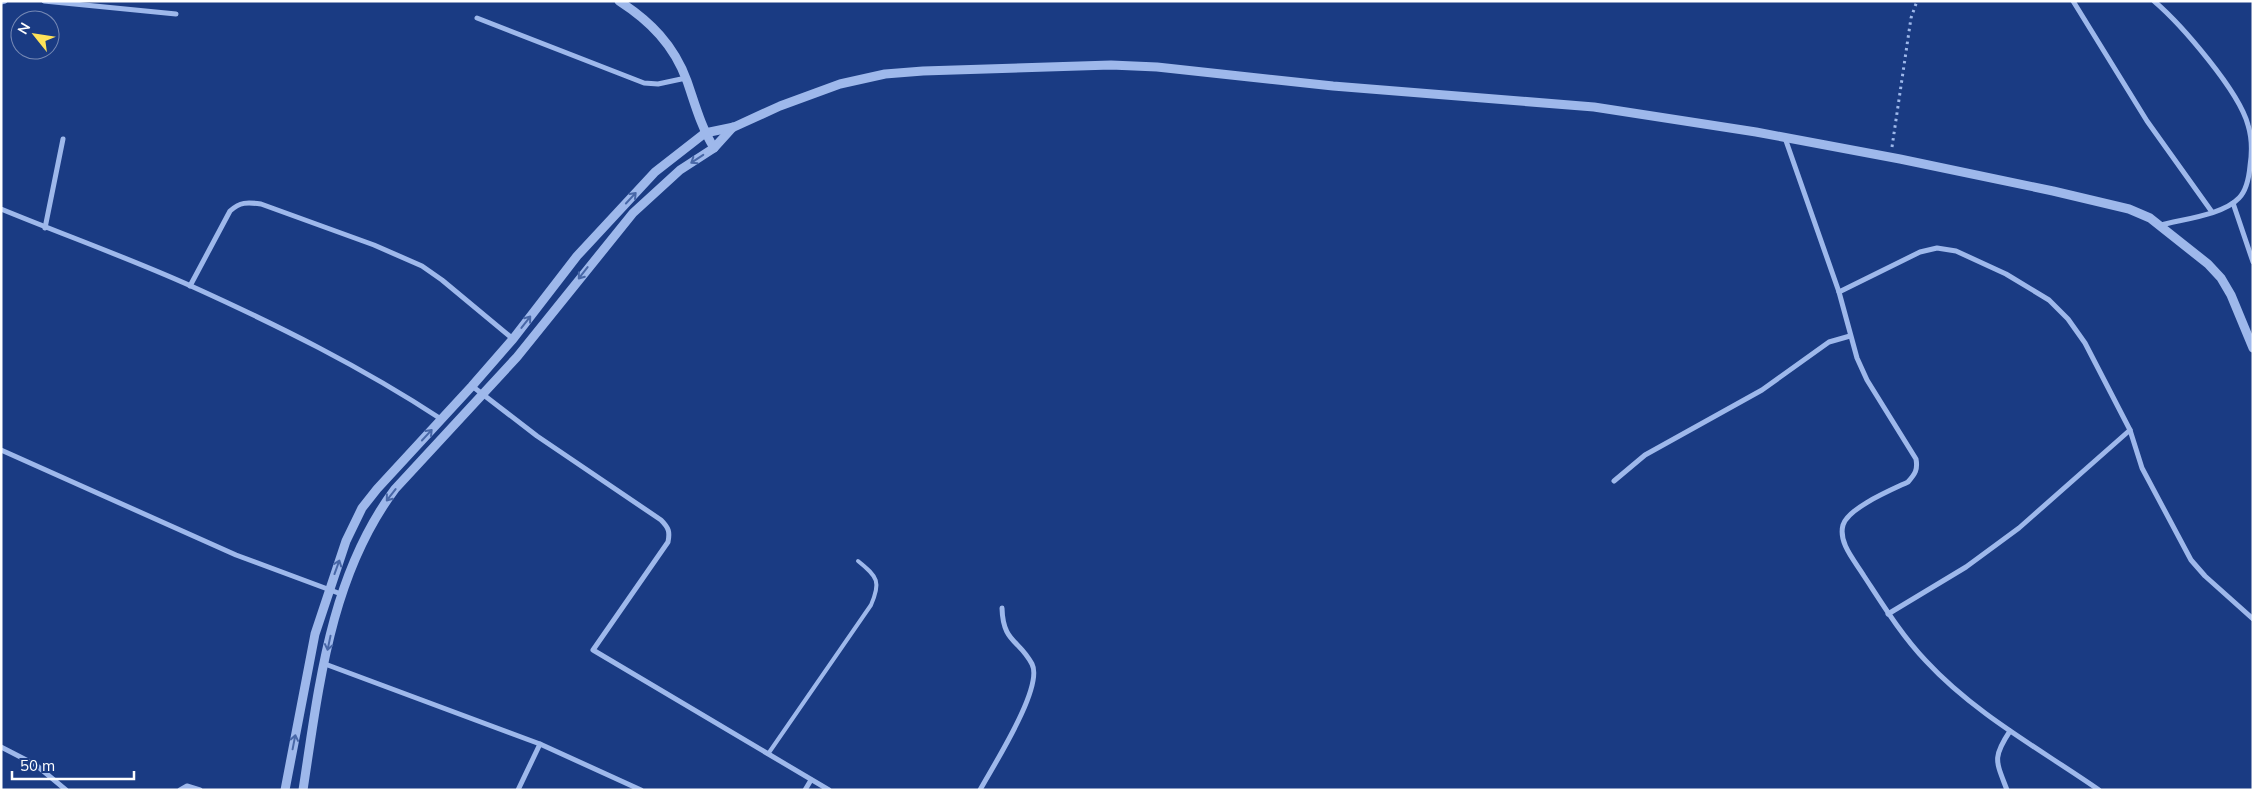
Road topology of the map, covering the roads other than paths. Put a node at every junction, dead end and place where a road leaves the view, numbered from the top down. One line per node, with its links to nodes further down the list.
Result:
1 (5, 1): 6 (street)
2 (44, 1): 7 (street)
3 (618, 1): 9 (street)
4 (2073, 1): 17 (street)
5 (2154, 1): 15 (street)
6 (1, 2)
7 (176, 14)
8 (477, 18): 9 (street)
9 (686, 78): 11 (street)
10 (734, 127): 11 (street); 12 (street); 14 (street)
11 (705, 133): 14 (street); 24 (street, one-way to 11)
12 (1785, 138): 18 (street); 22 (street)
13 (63, 139): 19 (street)
14 (714, 148): 27 (street, one-way to 27)
15 (2233, 203): 17 (street); 20 (street)
16 (1, 210): 19 (street)
17 (2212, 212): 18 (street)
18 (2161, 225): 25 (street)
19 (45, 228): 21 (street)
20 (2253, 262)
21 (190, 286): 24 (street); 28 (street)
22 (1839, 292): 23 (street); 29 (street)
23 (1850, 336): 31 (street); 36 (street)
24 (513, 339): 26 (street)
25 (2253, 348)
26 (472, 386): 27 (street); 28 (street)
27 (484, 395): 34 (street, one-way to 34); 42 (street)
28 (441, 419): 33 (street, one-way to 28)
29 (2130, 430): 36 (street); 37 (street)
30 (1, 450): 33 (street)
31 (1614, 481)
32 (858, 561): 42 (lane)
33 (328, 590): 34 (street); 47 (street, one-way to 33)
34 (342, 594): 38 (street, one-way to 38)
35 (1002, 608): 53 (street)
36 (1888, 614): 39 (street)
37 (2253, 619)
38 (325, 664): 40 (street); 48 (street)
39 (2010, 731): 54 (street); 55 (street)
40 (540, 744): 49 (street); 50 (street)
41 (1, 747): 44 (street)
42 (768, 754): 43 (street)
43 (811, 780): 51 (street); 52 (street)
44 (66, 790)
45 (180, 790): 46 (street)
46 (200, 790)
47 (285, 790)
48 (302, 790)
49 (518, 790)
50 (641, 790)
51 (805, 790)
52 (829, 790)
53 (980, 790)
54 (2007, 790)
55 (2099, 790)

